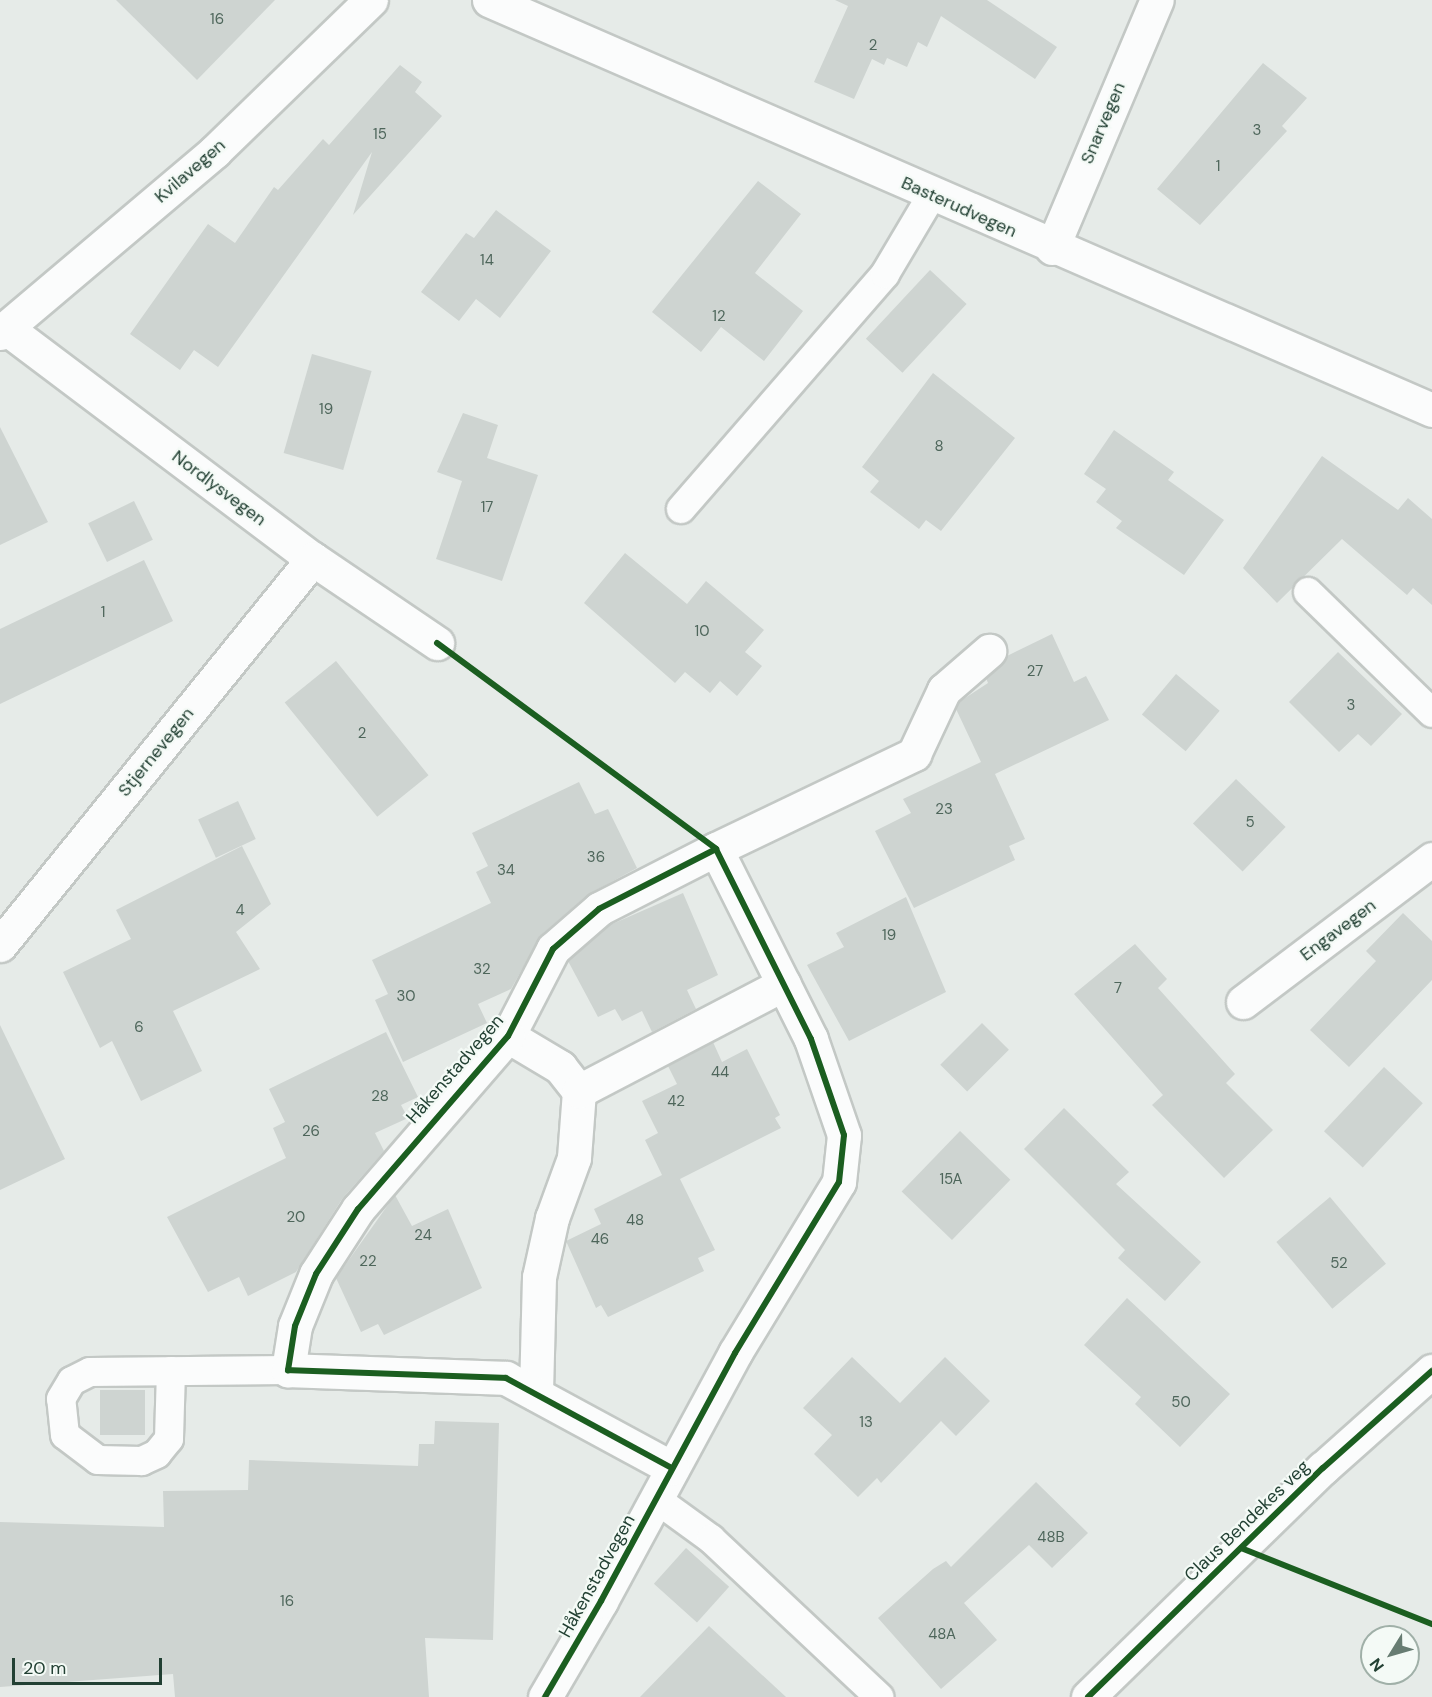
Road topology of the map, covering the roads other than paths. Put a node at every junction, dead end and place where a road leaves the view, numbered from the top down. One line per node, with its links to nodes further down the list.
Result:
1 (371, 0): 6 (street, Kvilavegen)
2 (489, 0): 4 (street, Basterudvegen)
3 (1157, 0): 5 (street, Snarvegen)
4 (932, 195): 5 (street, Basterudvegen); 8 (lane)
5 (1052, 248): 7 (street, Basterudvegen)
6 (3, 330): 9 (street, Nordlysvegen)
7 (1432, 410)
8 (681, 509)
9 (313, 559): 11 (street, Nordlysvegen); 16 (street, Stjernevegen)
10 (1308, 592): 13 (lane)
11 (436, 643)
12 (989, 651): 14 (street, Håkenstadvegen)
13 (1432, 713)
14 (716, 849): 17 (street, Håkenstadvegen); 19 (street, Håkenstadvegen)
15 (1432, 859): 18 (street, Engavegen)
16 (0, 945)
17 (784, 984): 20 (street); 25 (street, Håkenstadvegen)
18 (1243, 1002)
19 (508, 1036): 20 (street, Håkenstadvegen); 21 (street, Håkenstadvegen)
20 (579, 1090): 24 (street)
21 (288, 1370): 22 (lane); 24 (street)
22 (171, 1371)
23 (1432, 1371): 29 (street, Claus Bendekes veg)
24 (536, 1394): 25 (street)
25 (672, 1468): 26 (street, Håkenstadvegen)
26 (656, 1499): 27 (street, Håkenstadvegen); 28 (lane)
27 (544, 1697)
28 (879, 1697)
29 (1088, 1697)

